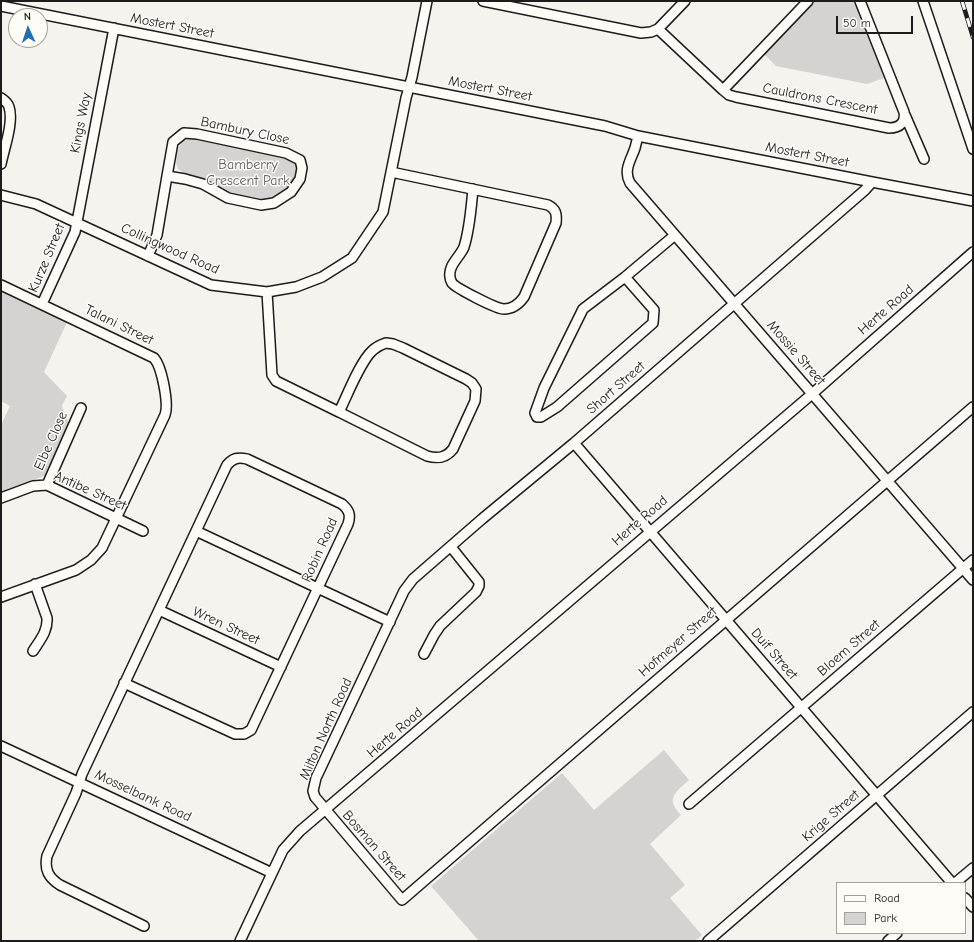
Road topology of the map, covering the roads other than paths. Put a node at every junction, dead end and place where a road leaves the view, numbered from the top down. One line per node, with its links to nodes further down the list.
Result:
1 (427, 1): 11 (street, Collingwood Road)
2 (483, 1): 7 (street)
3 (685, 1): 10 (street)
4 (808, 1): 12 (street)
5 (860, 1): 14 (street, Cauldrons Crescent)
6 (923, 1): 16 (street)
7 (525, 5): 10 (street)
8 (1, 6): 9 (street, Mostert Street)
9 (114, 28): 11 (street, Mostert Street); 25 (street, Kings Way)
10 (658, 29): 12 (street, Cauldrons Crescent)
11 (409, 87): 15 (street, Mostert Street); 19 (street, Collingwood Road)
12 (723, 90): 14 (street, Cauldrons Crescent)
13 (1, 98): 18 (street)
14 (905, 115): 17 (street, Cauldrons Crescent)
15 (638, 136): 21 (street, Mostert Street); 26 (street, Mossie Street)
16 (973, 149)
17 (924, 159)
18 (1, 164)
19 (391, 172): 22 (street); 31 (street, Collingwood Road)
20 (167, 176): 20 (street, Bambury Close); 28 (street, Bambury Close)
21 (872, 182): 24 (street, Mostert Street); 33 (street, Short Street)
22 (473, 189): 22 (street)
23 (1, 195): 25 (street, Collingwood Road)
24 (973, 200)
25 (77, 222): 28 (street, Collingwood Road); 32 (street, Kurze Street)
26 (675, 235): 29 (street); 33 (street, Mossie Street)
27 (973, 252): 34 (street, Herte Road)
28 (148, 256): 31 (street, Collingwood Road)
29 (626, 277): 29 (street)
30 (1, 285): 32 (street, Talani Street)
31 (267, 292): 37 (street)
32 (42, 304): 42 (street, Talani Street)
33 (734, 304): 34 (street, Mossie Street); 38 (street, Short Street)
34 (812, 394): 39 (street, Mossie Street); 45 (street, Herte Road)
35 (973, 407): 39 (street, Hofmeyer Street)
36 (81, 408): 40 (street, Elbe Close)
37 (339, 412): 37 (street)
38 (574, 443): 45 (street, Duif Street); 46 (street, Short Street)
39 (887, 481): 48 (street, Mossie Street); 54 (street, Hofmeyer Street)
40 (47, 485): 41 (street, Antibe Street); 42 (street, Antibe Street)
41 (1, 498)
42 (117, 518): 43 (street, Antibe Street); 50 (street, Talani Street)
43 (143, 531)
44 (196, 531): 51 (street); 51 (street, Robin Road); 53 (street, Robin Road)
45 (650, 531): 54 (street, Duif Street); 66 (street, Herte Road)
46 (451, 547): 55 (street, Short Street); 57 (street)
47 (973, 560): 48 (street, Bloem Street)
48 (963, 569): 49 (street, Mossie Street); 60 (street, Bloem Street)
49 (973, 580)
50 (35, 584): 52 (street, Talani Street); 56 (street)
51 (318, 588): 55 (street); 58 (street, Robin Road)
52 (1, 597)
53 (159, 610): 58 (street, Wren Street); 59 (street, Robin Road)
54 (726, 620): 60 (street, Duif Street); 72 (street, Hofmeyer Street)
55 (390, 622): 66 (street, Milton North Road)
56 (33, 651)
57 (424, 654)
58 (281, 667): 59 (street, Robin Road)
59 (124, 683): 63 (street, Robin Road)
60 (801, 707): 64 (street, Duif Street); 65 (street, Bloem Street)
61 (973, 712): 64 (street, Krige Street)
62 (1, 746): 63 (street, Mosselbank Road)
63 (79, 782): 68 (street, Mosselbank Road); 74 (street, Robin Road)
64 (876, 795): 69 (street, Duif Street); 77 (street, Krige Street)
65 (689, 804)
66 (326, 811): 68 (street); 72 (street, Bosman Street)
67 (973, 868): 70 (street)
68 (272, 873): 76 (street)
69 (953, 882)
70 (955, 882)
71 (966, 899): 73 (street)
72 (402, 900)
73 (973, 907)
74 (144, 926)
75 (896, 934): 78 (street)
76 (240, 941)
77 (708, 941)
78 (888, 941)

